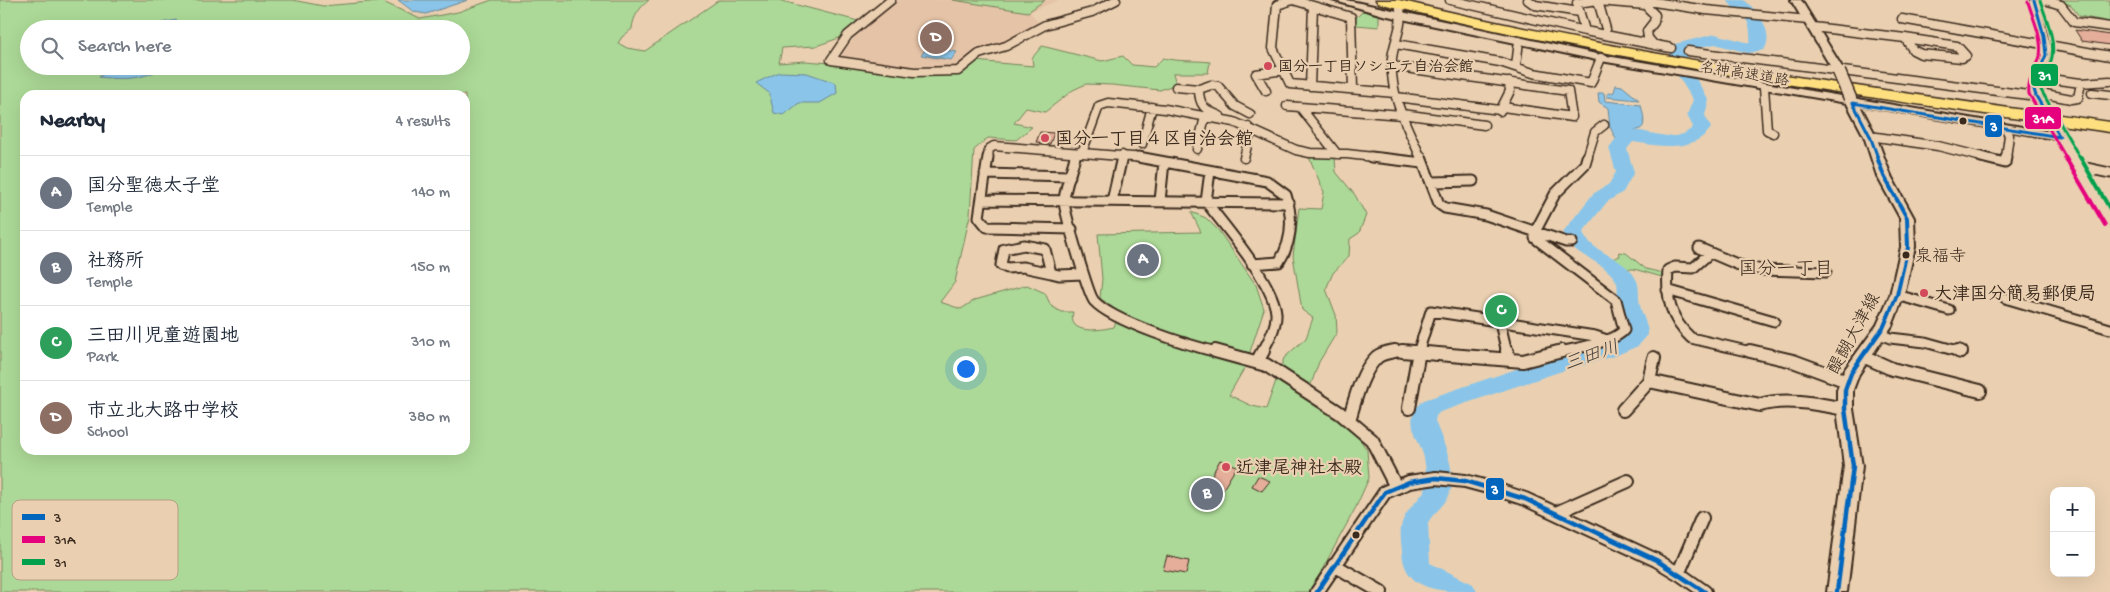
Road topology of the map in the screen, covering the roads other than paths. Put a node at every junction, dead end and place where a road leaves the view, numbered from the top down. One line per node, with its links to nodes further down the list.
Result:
1 (891, 0): 2 (street)
2 (1116, 0)
3 (1336, 0): 13 (street)
4 (1383, 0): 25 (highway, 名神高速道路)
5 (1450, 0): 19 (street)
6 (1528, 0): 14 (street)
7 (1796, 0): 16 (main road, 醍醐大津線)
8 (2034, 0): 46 (street, bridge)
9 (2045, 0): 17 (street)
10 (1598, 1): 11 (street); 14 (street); 18 (street)
11 (1643, 2): 16 (street); 23 (street)
12 (1313, 7): 31 (street); 37 (street); 41 (street)
13 (1403, 8): 21 (street); 22 (street); 25 (highway, 名神高速道路)
14 (1579, 12): 19 (street)
15 (1902, 19): 26 (street)
16 (1811, 24): 20 (street); 32 (main road, 醍醐大津線)
17 (2110, 27)
18 (1606, 29)
19 (1585, 31): 23 (street)
20 (1905, 38): 20 (street)
21 (1519, 41): 27 (street); 30 (street)
22 (1396, 44): 29 (street); 30 (street)
23 (1654, 45): 25 (street)
24 (1688, 51): 32 (street)
25 (1668, 54): 28 (highway, 名神高速道路)
26 (2110, 56)
27 (1601, 58): 30 (street); 39 (street)
28 (1709, 64): 55 (highway, 名神高速道路); 60 (highway, 名神高速道路)
29 (1392, 66): 35 (street); 44 (street)
30 (1516, 66)
31 (1284, 70): 37 (street); 42 (street)
32 (1838, 71): 46 (street); 47 (main road, 醍醐大津線, bridge)
33 (2050, 79): 36 (street)
34 (2110, 81): 36 (street)
35 (1509, 82): 51 (street); 51 (street)
36 (2081, 83): 46 (street)
37 (1310, 86): 41 (street)
38 (1176, 87): 40 (street)
39 (1764, 87): 47 (street); 62 (street)
40 (1199, 89): 52 (street); 56 (street)
41 (1353, 89): 44 (street)
42 (1266, 91)
43 (2092, 93): 45 (street)
44 (1395, 94): 51 (street); 53 (street)
45 (2110, 95)
46 (2036, 96): 63 (street, bridge)
47 (1852, 100): 61 (street); 64 (main road, 醍醐大津線)
48 (1287, 106): 49 (street)
49 (1300, 107): 53 (street); 68 (street)
50 (1152, 108): 54 (street); 65 (street); 67 (street)
51 (1500, 111)
52 (1250, 114)
53 (1402, 114): 58 (street); 72 (street)
54 (1205, 117): 56 (street); 66 (street)
55 (2110, 120)
56 (1234, 122): 59 (street)
57 (1604, 124): 88 (street)
58 (1484, 125)
59 (1248, 127): 68 (street); 70 (street)
60 (2110, 127)
61 (2006, 129): 63 (street); 64 (street)
62 (1773, 133)
63 (2058, 134): 73 (street)
64 (1870, 136): 97 (main road, 醍醐大津線)
65 (1142, 144)
66 (1197, 149)
67 (1080, 152): 69 (street); 76 (street); 77 (street)
68 (1337, 154): 72 (street)
69 (1122, 155): 71 (street); 82 (street)
70 (1244, 158)
71 (1164, 162): 74 (street); 83 (street)
72 (1423, 164): 79 (street)
73 (2077, 166): 75 (street); 86 (street)
74 (1210, 171): 84 (street); 85 (street)
75 (2110, 173)
76 (985, 174): 77 (street); 80 (street)
77 (1070, 176): 81 (street)
78 (1473, 181): 79 (street)
79 (1432, 182): 88 (street)
80 (982, 200): 81 (street); 87 (street)
81 (1064, 200): 82 (street); 87 (street)
82 (1112, 201): 83 (street)
83 (1160, 201): 84 (street)
84 (1206, 202): 85 (street); 92 (street)
85 (1289, 203): 92 (street)
86 (2110, 222)
87 (1072, 229): 95 (street)
88 (1535, 232): 89 (street); 104 (street)
89 (1572, 242)
90 (1699, 248): 91 (street)
91 (1710, 253): 93 (street); 96 (street)
92 (1252, 264): 110 (street)
93 (1826, 272)
94 (1051, 274): 94 (street); 95 (street)
95 (1083, 274): 110 (street)
96 (1667, 290): 100 (street); 112 (street)
97 (1897, 294): 99 (street); 103 (main road, 醍醐大津線)
98 (2005, 298): 102 (street)
99 (1949, 310)
100 (1774, 322)
101 (1500, 323): 104 (street); 106 (street); 109 (street)
102 (2110, 329)
103 (1879, 334): 105 (street); 107 (main road, 醍醐大津線)
104 (1607, 340): 109 (street)
105 (1961, 352)
106 (1418, 353): 109 (street); 114 (street); 117 (street)
107 (1863, 356): 112 (main road, 醍醐大津線); 113 (street)
108 (1654, 358): 111 (street)
109 (1509, 360)
110 (1257, 362): 117 (street)
111 (1649, 381): 115 (street); 116 (street)
112 (1847, 381): 115 (main road, 醍醐大津線)
113 (1980, 391)
114 (1409, 408)
115 (1845, 409): 127 (main road, 醍醐大津線)
116 (1623, 410)
117 (1349, 420): 119 (street)
118 (1628, 481): 120 (street)
119 (1395, 485): 120 (street); 122 (street)
120 (1556, 513): 123 (street)
121 (1702, 518): 123 (street)
122 (1334, 565): 124 (street); 125 (street)
123 (1679, 572): 126 (street)
124 (1317, 592)
125 (1381, 592)
126 (1705, 592)
127 (1838, 592)

